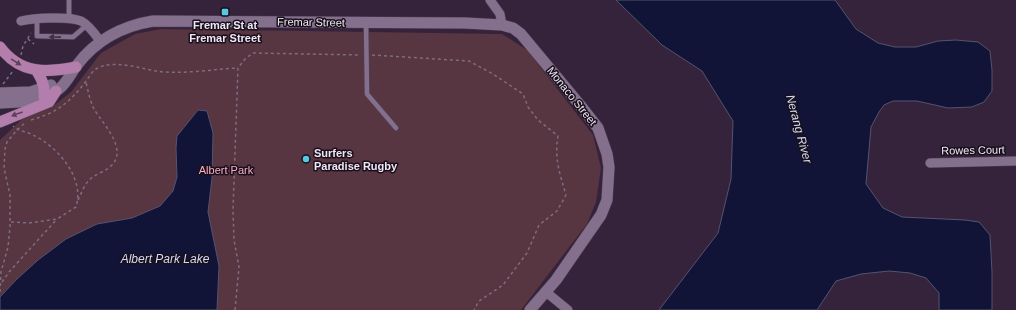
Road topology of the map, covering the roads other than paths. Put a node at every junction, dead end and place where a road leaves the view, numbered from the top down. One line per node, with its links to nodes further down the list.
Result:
1 (69, 0): 3 (lane)
2 (490, 0): 8 (street)
3 (69, 18): 4 (street); 7 (street)
4 (37, 19): 5 (street); 7 (lane, one-way to 4)
5 (21, 21)
6 (366, 22): 8 (street, Fremar Street); 9 (street, Fremar Street); 18 (lane)
7 (87, 25): 9 (street)
8 (502, 25): 21 (street, Monaco Street)
9 (100, 42): 12 (street, Fremar Street)
10 (0, 47): 11 (main road, one-way to 11)
11 (36, 70): 12 (main road); 15 (main road)
12 (73, 70): 14 (street, Fremar Street); 15 (street, Fremar Street)
13 (0, 90): 15 (street, Fremar Street)
14 (56, 92): 15 (street, Fremar Street); 17 (main road, one-way to 17)
15 (45, 93): 16 (street, Fremar Street)
16 (0, 102)
17 (6, 123)
18 (396, 128)
19 (1016, 161): 20 (street, Rowes Court)
20 (930, 163)
21 (546, 292): 22 (street, Monaco Street); 23 (street)
22 (530, 310)
23 (568, 310)

